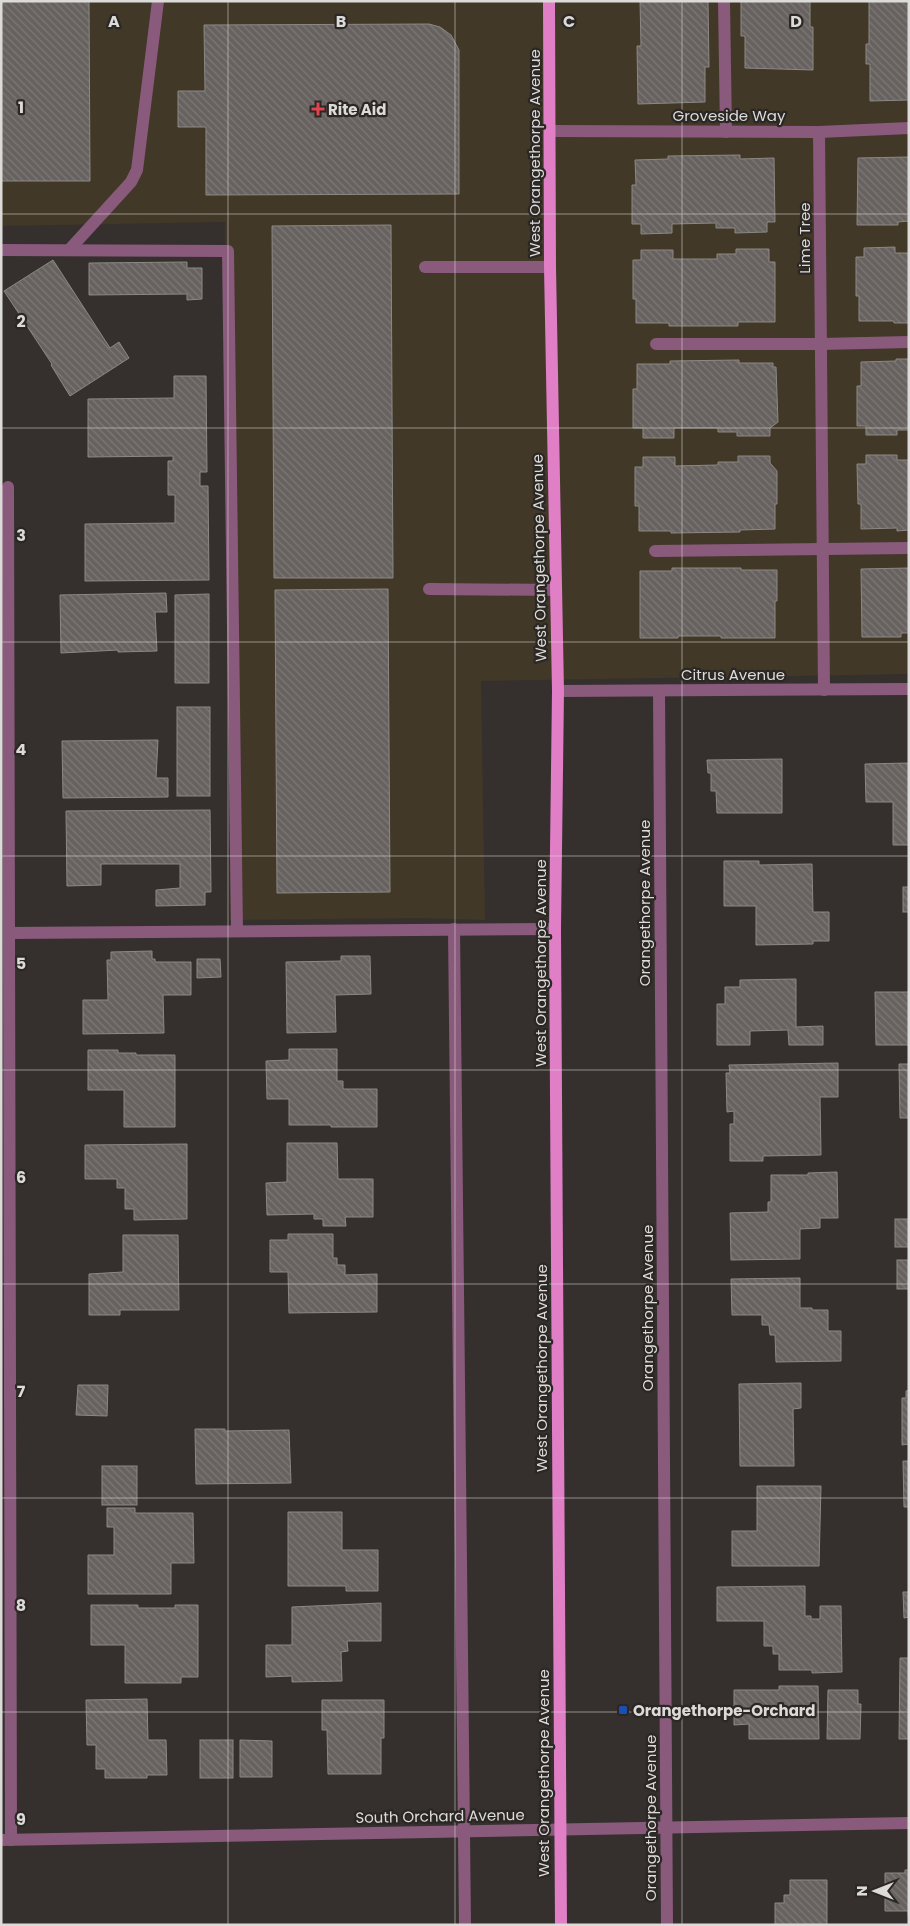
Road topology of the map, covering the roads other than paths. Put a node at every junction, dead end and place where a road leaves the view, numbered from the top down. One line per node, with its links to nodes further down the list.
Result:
1 (158, 1): 9 (street)
2 (549, 1): 5 (main road, West Orangethorpe Avenue)
3 (724, 1): 6 (street)
4 (909, 128): 7 (street, Groveside Way)
5 (550, 131): 6 (street, Groveside Way); 11 (main road, West Orangethorpe Avenue)
6 (726, 132): 7 (street, Groveside Way)
7 (819, 132): 14 (street, Lime Tree)
8 (1, 250): 9 (street)
9 (69, 250): 27 (street)
10 (425, 267): 11 (street)
11 (550, 267): 20 (main road, West Orangethorpe Avenue)
12 (909, 342): 14 (street)
13 (656, 344): 14 (street)
14 (821, 344): 17 (street, Lime Tree)
15 (8, 486): 28 (street)
16 (909, 548): 17 (street)
17 (823, 549): 18 (street); 23 (street, Lime Tree)
18 (655, 551)
19 (430, 589): 20 (street)
20 (556, 590): 24 (main road, West Orangethorpe Avenue)
21 (909, 689): 23 (street, Citrus Avenue)
22 (659, 690): 23 (street, Citrus Avenue); 24 (street, Citrus Avenue); 30 (street, Orangethorpe Avenue)
23 (824, 690)
24 (558, 691): 26 (main road, West Orangethorpe Avenue)
25 (454, 929): 26 (street); 27 (street); 32 (street)
26 (555, 929): 31 (main road, West Orangethorpe Avenue)
27 (237, 931): 28 (street)
28 (5, 933): 33 (street)
29 (909, 1823): 30 (street, South Orchard Avenue)
30 (667, 1827): 31 (street, South Orchard Avenue); 36 (street, Orangethorpe Avenue)
31 (560, 1830): 32 (street, South Orchard Avenue); 35 (main road, West Orangethorpe Avenue)
32 (464, 1831): 33 (street, South Orchard Avenue); 34 (street)
33 (6, 1840)
34 (465, 1925)
35 (561, 1925)
36 (667, 1925)

